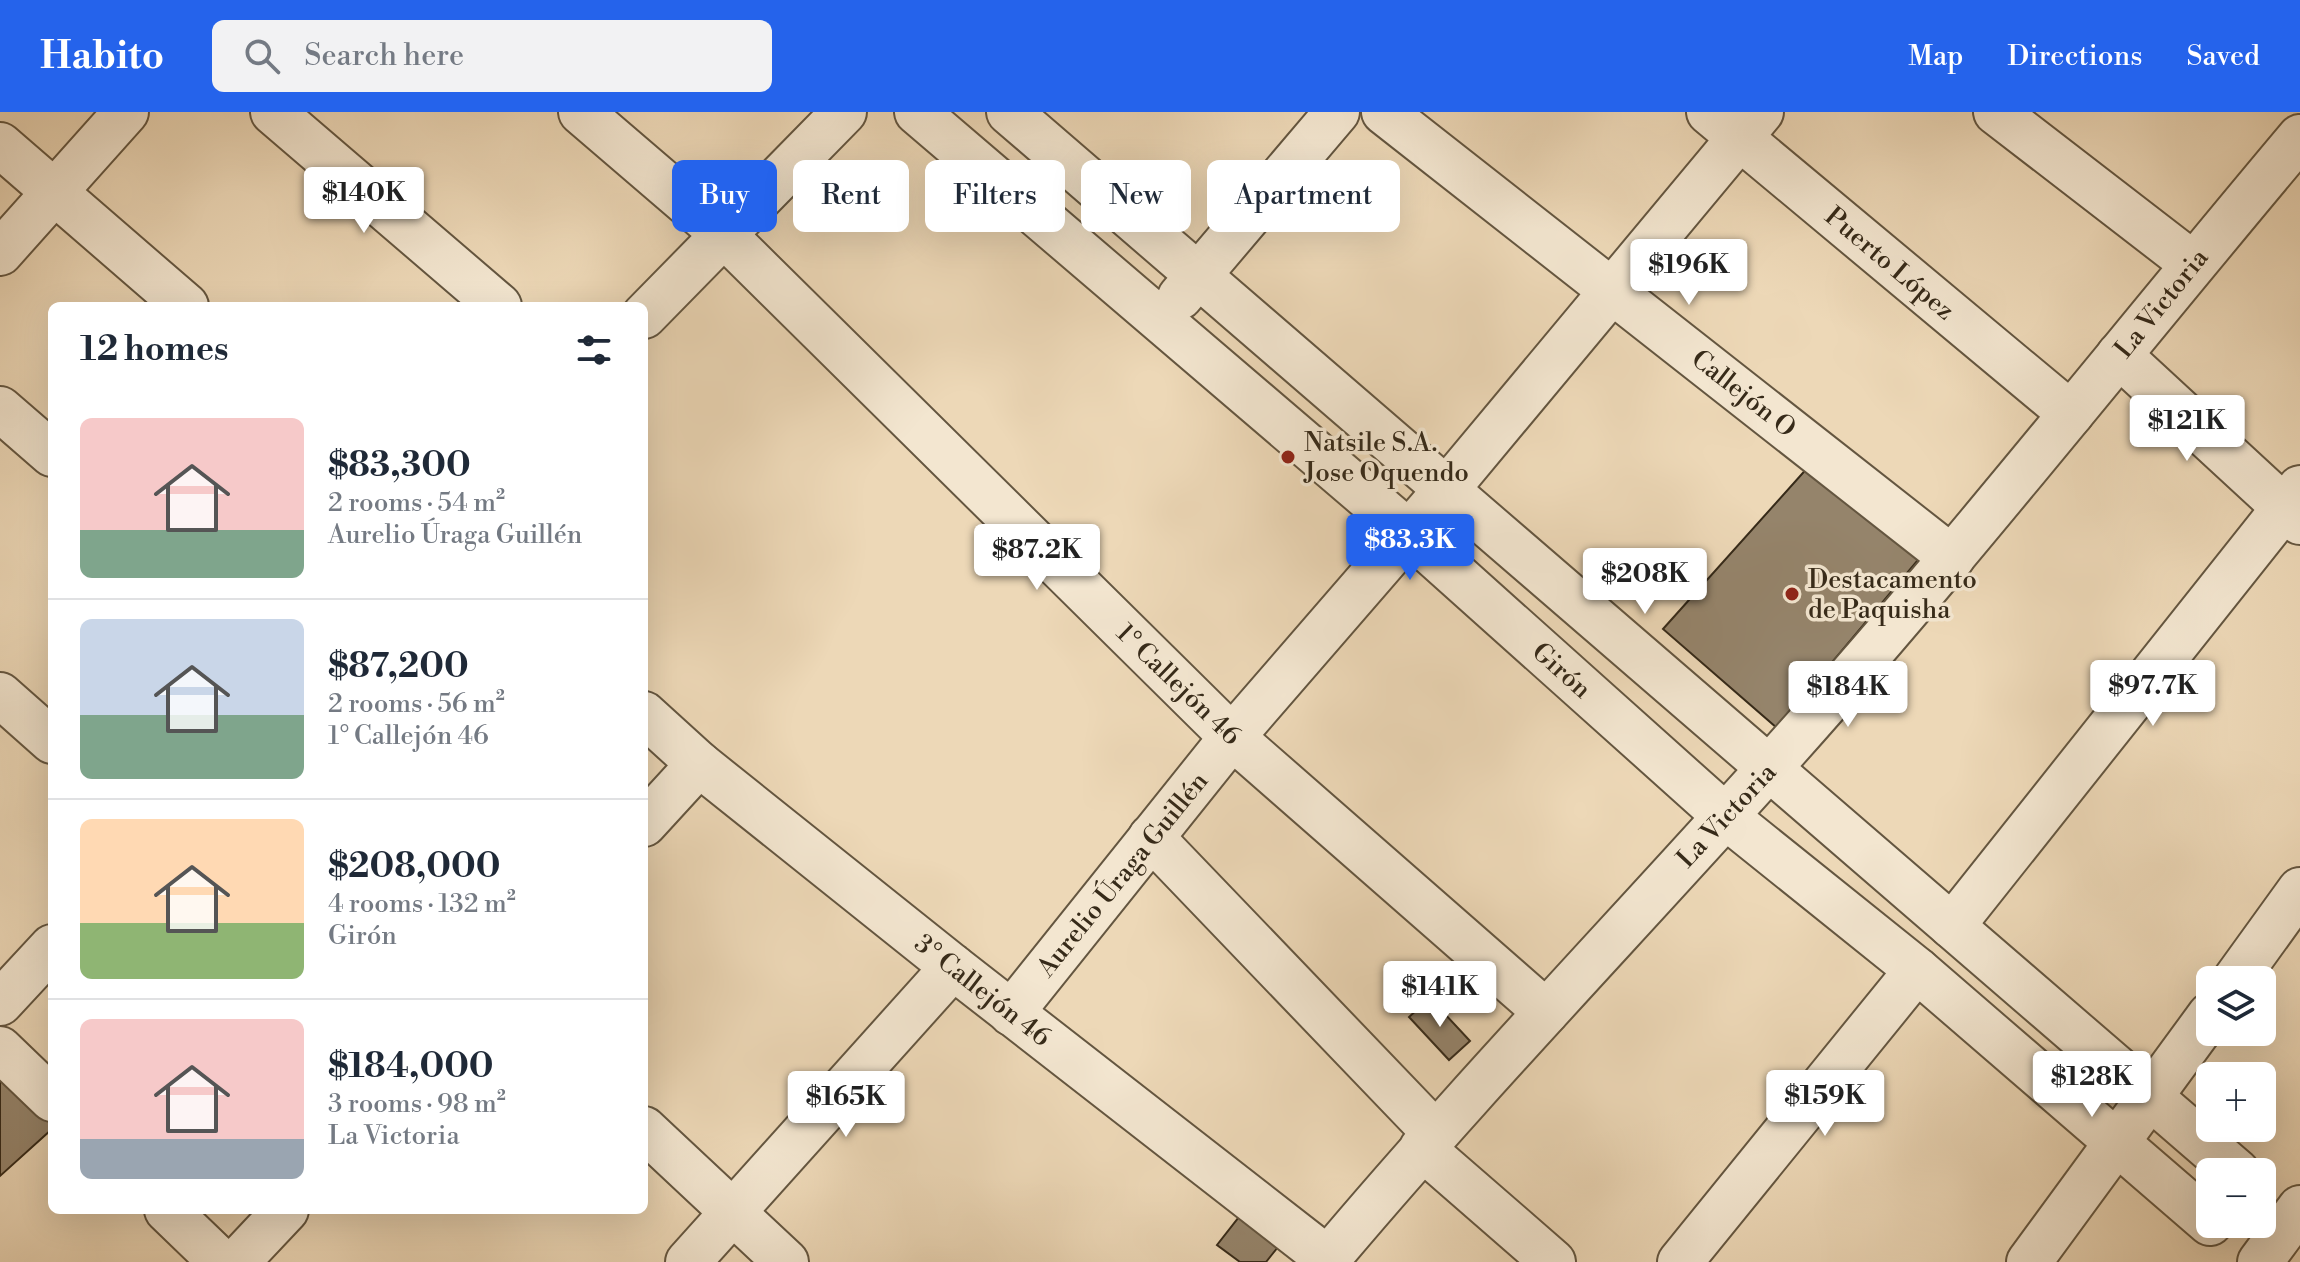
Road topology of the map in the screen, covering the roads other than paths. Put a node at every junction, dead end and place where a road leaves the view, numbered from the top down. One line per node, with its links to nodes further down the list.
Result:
1 (126, 112): 13 (street)
2 (273, 112): 20 (street)
3 (581, 112): 14 (street, 1° Callejón 46)
4 (844, 112): 14 (street)
5 (917, 112): 22 (street, Girón)
6 (1009, 112): 17 (street)
7 (1337, 112): 17 (street)
8 (1384, 112): 18 (street, Callejón O)
9 (1996, 112): 16 (street)
10 (1737, 120): 18 (street, Aurelio Úraga Guillén); 25 (street, Puerto López)
11 (2300, 137): 16 (street, La Victoria)
12 (0, 145): 13 (street)
13 (55, 192): 15 (street); 19 (street)
14 (722, 233): 21 (street); 34 (street, 1° Callejón 46)
15 (0, 253)
16 (2193, 264): 23 (street, La Victoria)
17 (1200, 275): 22 (street); 27 (street)
18 (1612, 289): 27 (street, Aurelio Úraga Guillén); 30 (street, Callejón O)
19 (181, 302)
20 (494, 302)
21 (648, 312)
22 (1160, 319): 29 (street, Girón)
23 (2119, 355): 25 (street, La Victoria); 28 (street)
24 (0, 409): 26 (street)
25 (2071, 414): 30 (street, La Victoria)
26 (48, 451)
27 (1446, 490): 29 (street, Aurelio Úraga Guillén); 36 (street)
28 (2295, 506): 41 (street)
29 (1408, 532): 34 (street, Aurelio Úraga Guillén); 37 (street, Girón)
30 (1952, 558): 36 (street, La Victoria)
31 (0, 695): 33 (street)
32 (648, 718): 35 (street, 3° Callejón 46)
33 (48, 737)
34 (1232, 737): 39 (street, Aurelio Úraga Guillén); 47 (street, 1° Callejón 46)
35 (699, 764): 38 (street); 44 (street, 3° Callejón 46)
36 (1769, 768): 37 (street, La Victoria); 41 (street)
37 (1724, 815): 45 (street, Girón); 47 (street, La Victoria)
38 (648, 820)
39 (1151, 837): 48 (street, Aurelio Úraga Guillén); 54 (street)
40 (2300, 890): 43 (street)
41 (1952, 926): 52 (street)
42 (48, 951): 46 (street)
43 (2245, 966)
44 (953, 967): 48 (street, 3° Callejón 46); 58 (street)
45 (1917, 970): 55 (street, Girón); 69 (street)
46 (0, 1003)
47 (1546, 1012): 54 (street, La Victoria)
48 (1011, 1013): 63 (street, 3° Callejón 46)
49 (2196, 1034): 52 (street)
50 (0, 1049): 51 (street)
51 (48, 1095)
52 (2151, 1097): 55 (street); 56 (street)
53 (648, 1133): 58 (street)
54 (1428, 1140): 63 (street, La Victoria); 68 (street)
55 (2116, 1144): 57 (street, Girón); 70 (street)
56 (2221, 1158)
57 (2196, 1211)
58 (736, 1212): 66 (street); 67 (street)
59 (2288, 1212): 71 (street)
60 (171, 1214): 64 (street)
61 (282, 1214): 65 (street)
62 (2228, 1238): 71 (street, Girón)
63 (1326, 1260)
64 (221, 1262)
65 (237, 1262)
66 (688, 1262)
67 (786, 1262)
68 (1553, 1262)
69 (1680, 1262)
70 (2029, 1262)
71 (2258, 1262)

